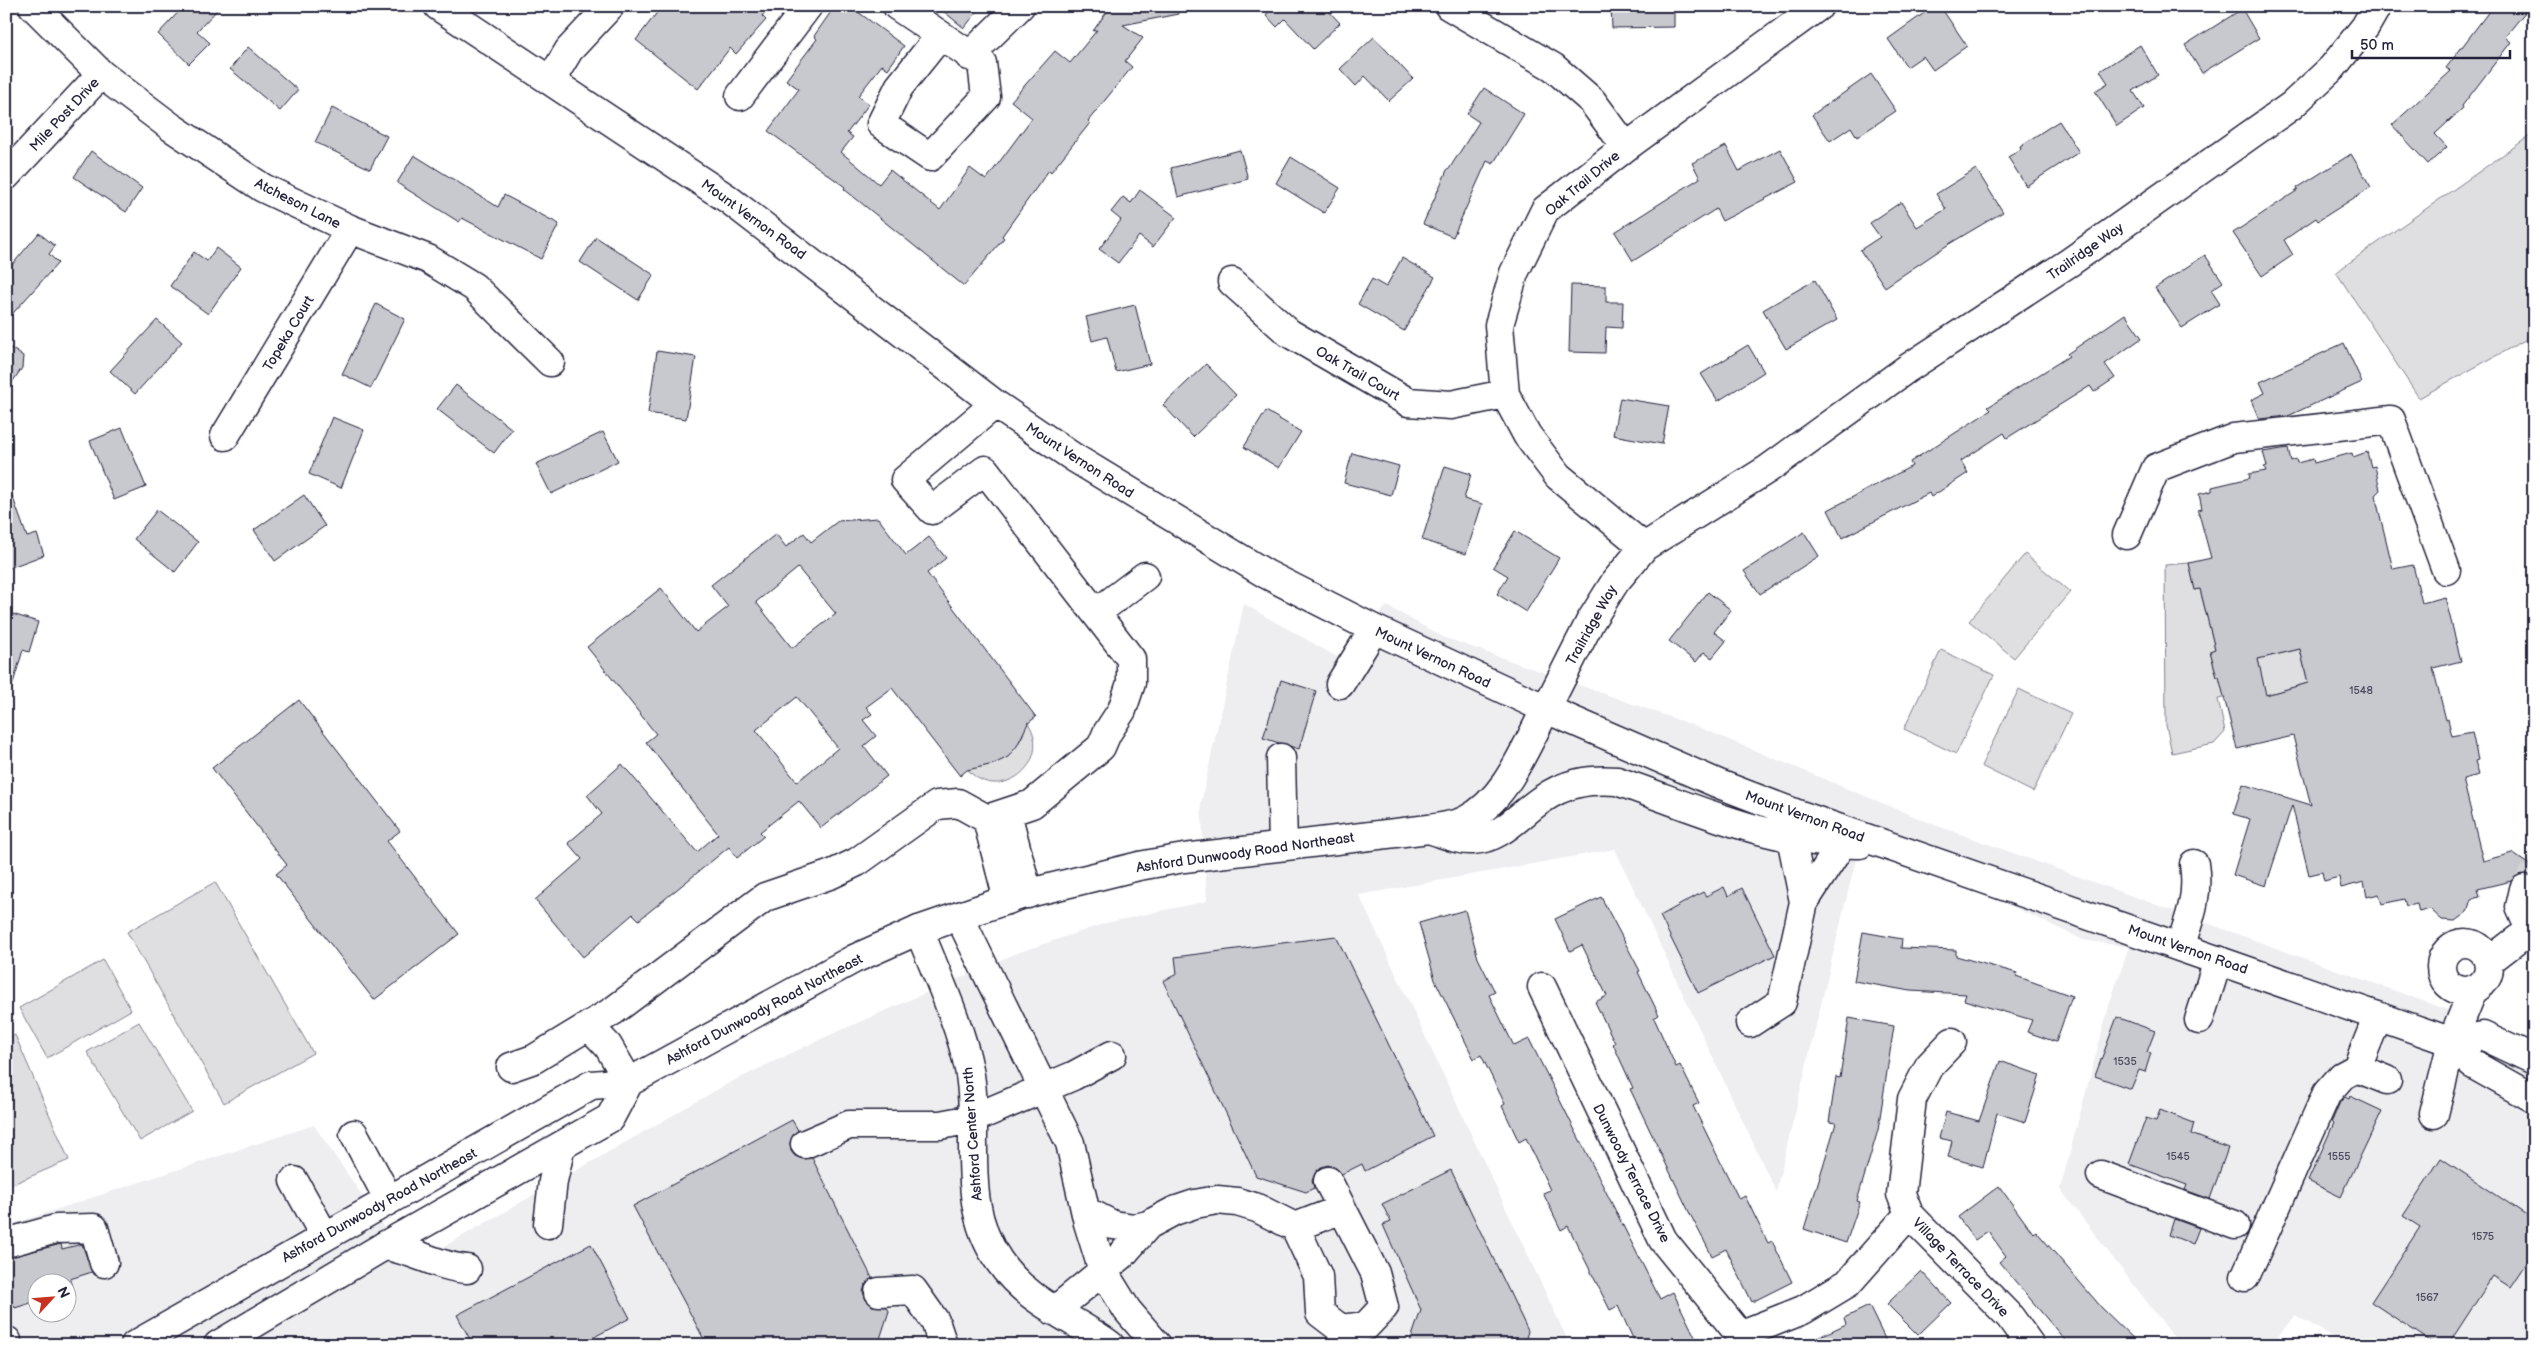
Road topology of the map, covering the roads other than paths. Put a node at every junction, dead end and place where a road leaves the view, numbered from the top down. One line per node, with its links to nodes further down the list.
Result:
1 (33, 6): 12 (street, Atcheson Lane)
2 (438, 6): 13 (street, Mount Vernon Road)
3 (610, 6): 13 (street)
4 (808, 6): 14 (street)
5 (897, 6): 10 (street)
6 (1020, 6): 11 (street)
7 (1449, 6): 15 (street)
8 (1819, 6): 15 (street, Oak Trail Drive)
9 (2376, 6): 24 (street, Trailridge Way)
10 (939, 37): 11 (street); 11 (street)
11 (969, 56)
12 (101, 74): 16 (street, Mile Post Drive); 17 (street, Atcheson Lane)
13 (551, 80): 21 (street, Mount Vernon Road)
14 (740, 96)
15 (1626, 147): 20 (street, Oak Trail Drive)
16 (6, 176)
17 (350, 229): 19 (street, Atcheson Lane); 22 (street, Topeka Court)
18 (1232, 282): 20 (street, Oak Trail Court)
19 (550, 362)
20 (1505, 394): 24 (street, Oak Trail Drive)
21 (995, 404): 27 (street); 28 (street, Mount Vernon Road)
22 (225, 436)
23 (2127, 535): 25 (street)
24 (1644, 547): 30 (street, Trailridge Way)
25 (2446, 570)
26 (1145, 576): 27 (street)
27 (1096, 613): 32 (street)
28 (1374, 629): 29 (street); 30 (street, Mount Vernon Road)
29 (1340, 684)
30 (1546, 709): 33 (street, Ashford Dunwoody Road Northeast); 36 (street, Mount Vernon Road)
31 (1281, 758): 37 (street)
32 (997, 816): 40 (street); 53 (street)
33 (1428, 828): 34 (street); 37 (street, Ashford Dunwoody Road Northeast)
34 (1791, 837): 35 (street); 41 (street)
35 (1841, 844): 36 (street); 41 (street)
36 (1881, 844): 45 (street, Mount Vernon Road)
37 (1283, 846): 40 (street, Ashford Dunwoody Road Northeast)
38 (2194, 864): 45 (street)
39 (2524, 889): 44 (street)
40 (1018, 897): 42 (street, Ashford Dunwoody Road Northeast)
41 (1804, 902): 52 (street)
42 (959, 916): 43 (street, Ashford Dunwoody Road Northeast); 62 (street)
43 (919, 930): 61 (street, Ashford Dunwoody Road Northeast); 65 (street, Ashford Center North)
44 (2533, 931): 47 (street)
45 (2180, 947): 46 (street, Mount Vernon Road)
46 (2218, 960): 50 (street, Mount Vernon Road); 51 (street)
47 (2488, 962): 49 (street); 49 (street)
48 (1542, 987): 89 (street, Dunwoody Terrace Drive)
49 (2473, 990): 55 (street)
50 (2378, 1016): 55 (street, Mount Vernon Road); 59 (street)
51 (2199, 1020)
52 (1750, 1024)
53 (590, 1027): 58 (street); 61 (street)
54 (1952, 1042): 75 (street)
55 (2452, 1042): 57 (street); 63 (street, Mount Vernon Road); 64 (street)
56 (1112, 1055): 62 (street)
57 (2534, 1060)
58 (511, 1067)
59 (2357, 1068): 60 (street); 86 (street)
60 (2387, 1080)
61 (629, 1082): 68 (street); 72 (street, Ashford Dunwoody Road Northeast)
62 (1044, 1088): 65 (street); 74 (street)
63 (2534, 1099)
64 (2434, 1114)
65 (972, 1119): 67 (street); 88 (street, Ashford Center North)
66 (354, 1134): 72 (street)
67 (804, 1144)
68 (561, 1146): 76 (street); 82 (street)
69 (2100, 1175): 78 (street)
70 (294, 1181): 80 (street)
71 (1328, 1181): 73 (street)
72 (389, 1200): 80 (street, Ashford Dunwoody Road Northeast)
73 (1342, 1209): 79 (street); 79 (street)
74 (1086, 1211): 77 (street); 85 (street)
75 (1909, 1214): 89 (street); 95 (street, Village Terrace Drive)
76 (548, 1224)
77 (1148, 1225): 79 (street); 85 (street)
78 (2235, 1225)
79 (1295, 1228)
80 (324, 1235): 90 (street, Ashford Dunwoody Road Northeast)
81 (6, 1243): 83 (street)
82 (384, 1246): 84 (street); 91 (street)
83 (104, 1264)
84 (467, 1269)
85 (1104, 1271): 88 (street); 94 (street)
86 (2245, 1277)
87 (879, 1292): 92 (street)
88 (1054, 1312): 93 (street, Ashford Center North)
89 (1741, 1340)
90 (135, 1345)
91 (218, 1345)
92 (943, 1345)
93 (1110, 1345)
94 (1157, 1345)
95 (2030, 1345)

